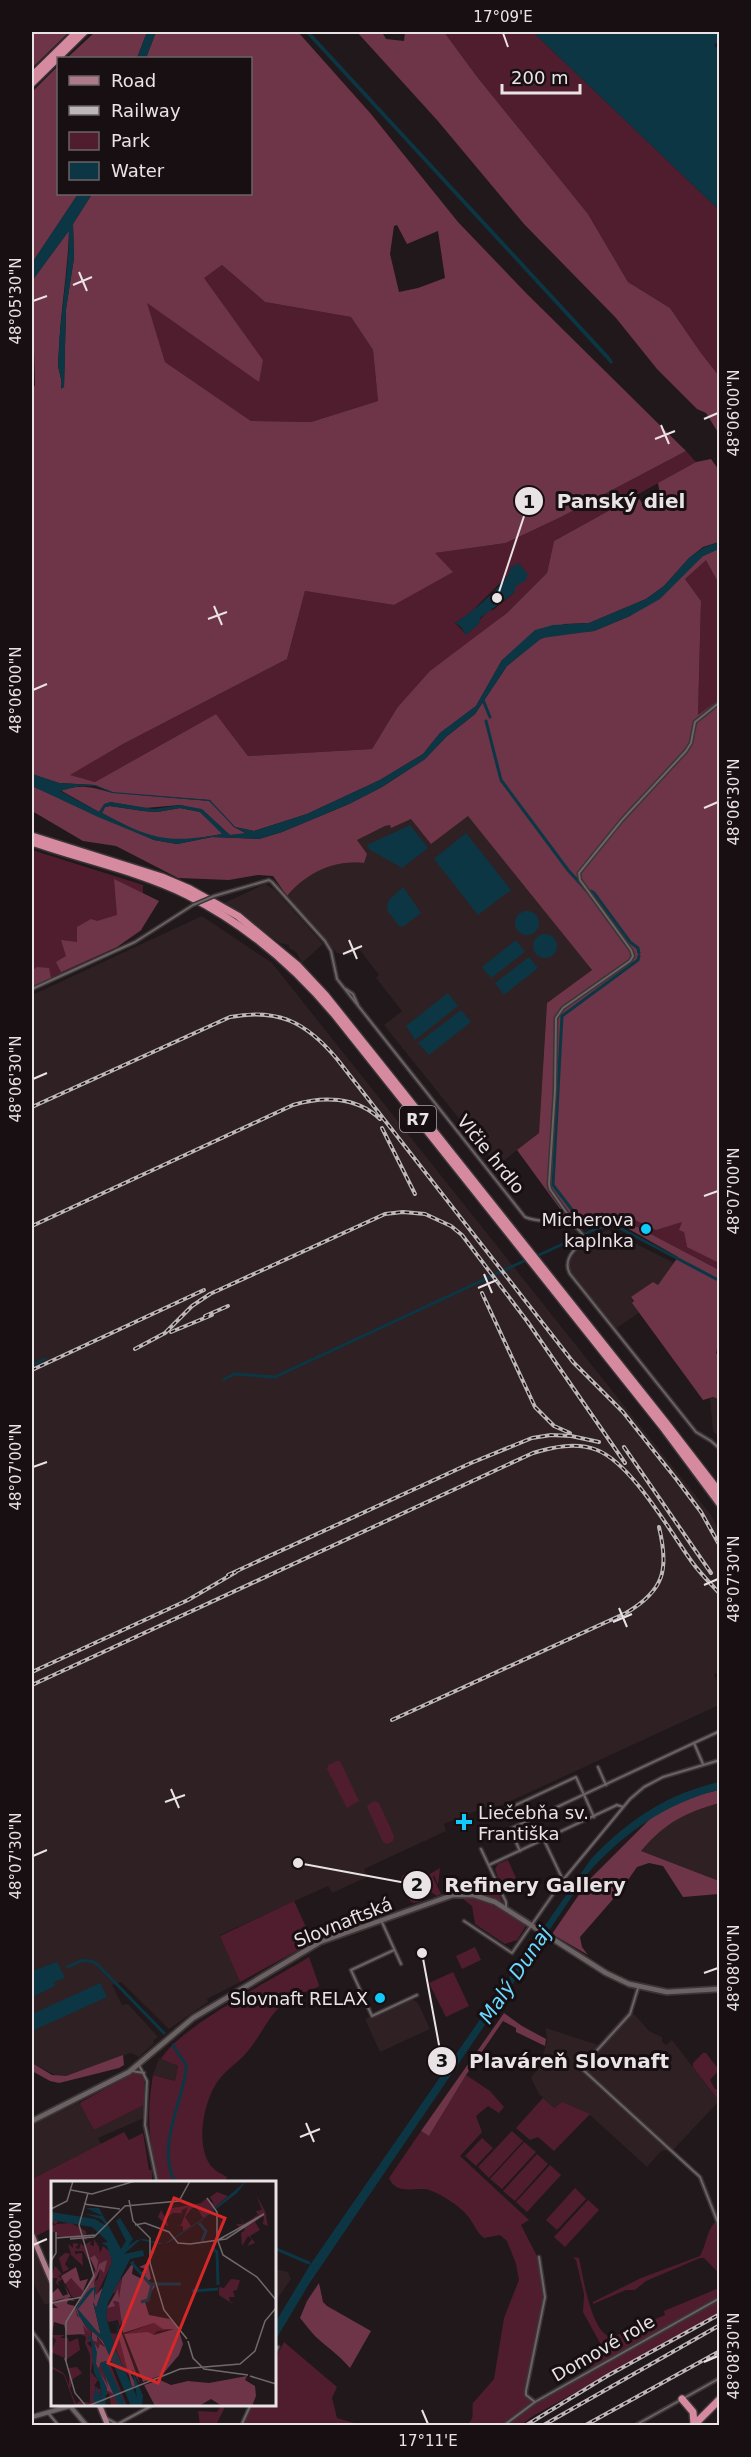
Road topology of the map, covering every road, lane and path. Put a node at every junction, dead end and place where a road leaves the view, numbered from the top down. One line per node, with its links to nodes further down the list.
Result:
1 (77, 32): 5 (highway)
2 (84, 32): 3 (highway)
3 (59, 57)
4 (57, 58): 6 (highway)
5 (32, 76)
6 (32, 83)
7 (720, 702): 11 (street)
8 (32, 836): 13 (highway, R7)
9 (32, 842): 14 (highway, R7)
10 (32, 990): 11 (street, Vlčie hrdlo, bridge)
11 (575, 1225): 12 (street)
12 (720, 1449)
13 (720, 1493)
14 (720, 1504)
15 (720, 1731): 16 (street)
16 (694, 1743): 18 (street); 20 (street)
17 (720, 1760): 18 (street)
18 (703, 1764): 22 (street)
19 (598, 1767): 20 (street)
20 (606, 1785): 21 (street)
21 (584, 1795): 23 (street); 24 (street); 27 (street)
22 (623, 1807): 24 (street); 29 (street)
23 (505, 1810)
24 (594, 1817): 25 (street)
25 (544, 1840): 27 (street); 29 (street)
26 (481, 1848): 28 (street)
27 (520, 1851): 28 (street)
28 (489, 1865): 30 (street)
29 (562, 1880): 33 (street)
30 (506, 1908): 31 (main road, Slovnaftská); 33 (main road, Slovnaftská)
31 (380, 1920): 34 (street); 39 (main road, Slovnaftská)
32 (464, 1921): 33 (street)
33 (531, 1925): 36 (main road, Slovnaftská)
34 (394, 1950): 35 (street); 38 (street)
35 (401, 1964)
36 (638, 1988): 37 (main road, Slovnaftská); 44 (street)
37 (720, 1989)
38 (417, 1995)
39 (138, 2064): 40 (main road, Slovnaftská); 41 (street)
40 (129, 2072): 41 (street); 42 (main road, Slovnaftská)
41 (144, 2073): 43 (street)
42 (32, 2121)
43 (157, 2181)
44 (720, 2228)
45 (32, 2235): 47 (main road)
46 (539, 2257): 56 (street)
47 (51, 2280)
48 (720, 2298): 56 (street, Domové role)
49 (32, 2331): 52 (street)
50 (278, 2347): 51 (street)
51 (276, 2351)
52 (51, 2362)
53 (720, 2378): 55 (street)
54 (720, 2398): 63 (highway)
55 (682, 2399): 63 (highway); 68 (highway); 74 (street)
56 (535, 2403): 73 (street, Domové role)
57 (720, 2404): 68 (highway)
58 (67, 2406): 64 (street)
59 (71, 2406): 70 (street)
60 (100, 2406): 66 (main road)
61 (151, 2406): 67 (street)
62 (250, 2406): 72 (street)
63 (706, 2411): 68 (highway)
64 (48, 2412): 65 (street); 69 (street)
65 (32, 2417)
66 (105, 2417): 67 (street); 71 (main road)
67 (115, 2425)
68 (695, 2425)
69 (58, 2426)
70 (87, 2426)
71 (108, 2426)
72 (241, 2426)
73 (503, 2426)
74 (634, 2426)

